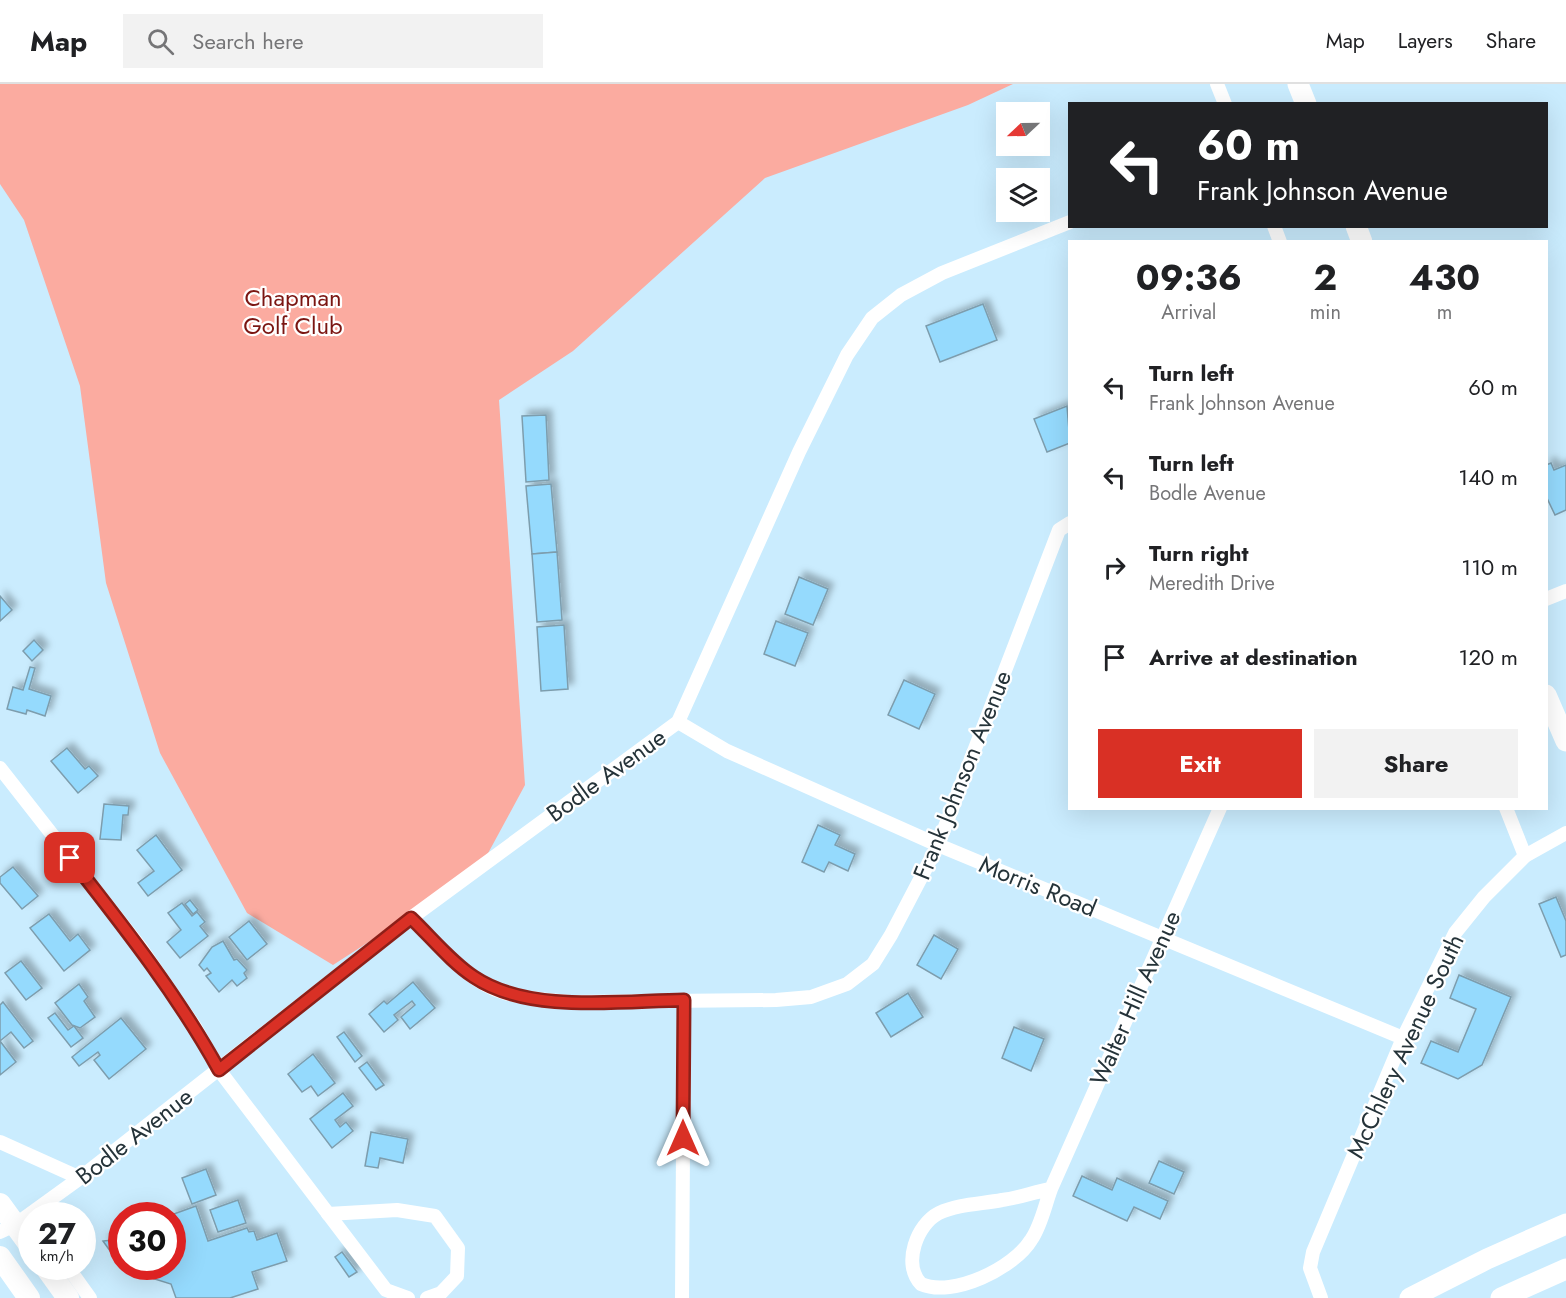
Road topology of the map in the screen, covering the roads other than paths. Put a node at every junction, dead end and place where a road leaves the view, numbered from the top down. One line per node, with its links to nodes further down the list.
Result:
1 (1217, 84): 3 (street)
2 (1298, 84): 4 (main road)
3 (1224, 102)
4 (1305, 102)
5 (1068, 223): 10 (street, Bodle Avenue)
6 (1068, 524): 16 (street, Frank Johnson Avenue)
7 (1566, 591): 8 (street)
8 (1548, 598)
9 (1548, 700): 11 (main road)
10 (678, 722): 16 (street, Morris Road); 18 (street, Bodle Avenue)
11 (1566, 741)
12 (0, 768): 22 (street)
13 (1219, 810): 19 (street, Walter Hill Avenue)
14 (1507, 810): 17 (street)
15 (1566, 833): 17 (street, McChlery Avenue South)
16 (938, 845): 19 (street, Morris Road); 20 (street, Frank Johnson Avenue)
17 (1525, 856): 21 (street, McChlery Avenue South)
18 (411, 918): 20 (street, Frank Johnson Avenue); 22 (street, Bodle Avenue)
19 (1162, 936): 21 (street, Morris Road); 25 (street, Walter Hill Avenue)
20 (684, 1000): 40 (street)
21 (1403, 1038): 41 (street, McChlery Avenue South)
22 (219, 1070): 24 (street, Bodle Avenue); 28 (street)
23 (0, 1142): 24 (street)
24 (80, 1178): 26 (street, Bodle Avenue)
25 (1051, 1188): 25 (street, Walter Hill Avenue)
26 (47, 1202)
27 (0, 1204): 29 (highway)
28 (328, 1214): 38 (street); 39 (street)
29 (18, 1221)
30 (1566, 1224): 42 (main road)
31 (0, 1257): 35 (highway)
32 (1566, 1269): 43 (main road)
33 (55, 1280): 36 (highway)
34 (77, 1280): 37 (street)
35 (29, 1298)
36 (68, 1298)
37 (90, 1298)
38 (408, 1298)
39 (427, 1298)
40 (682, 1298)
41 (1321, 1298)
42 (1410, 1298)
43 (1501, 1298)

